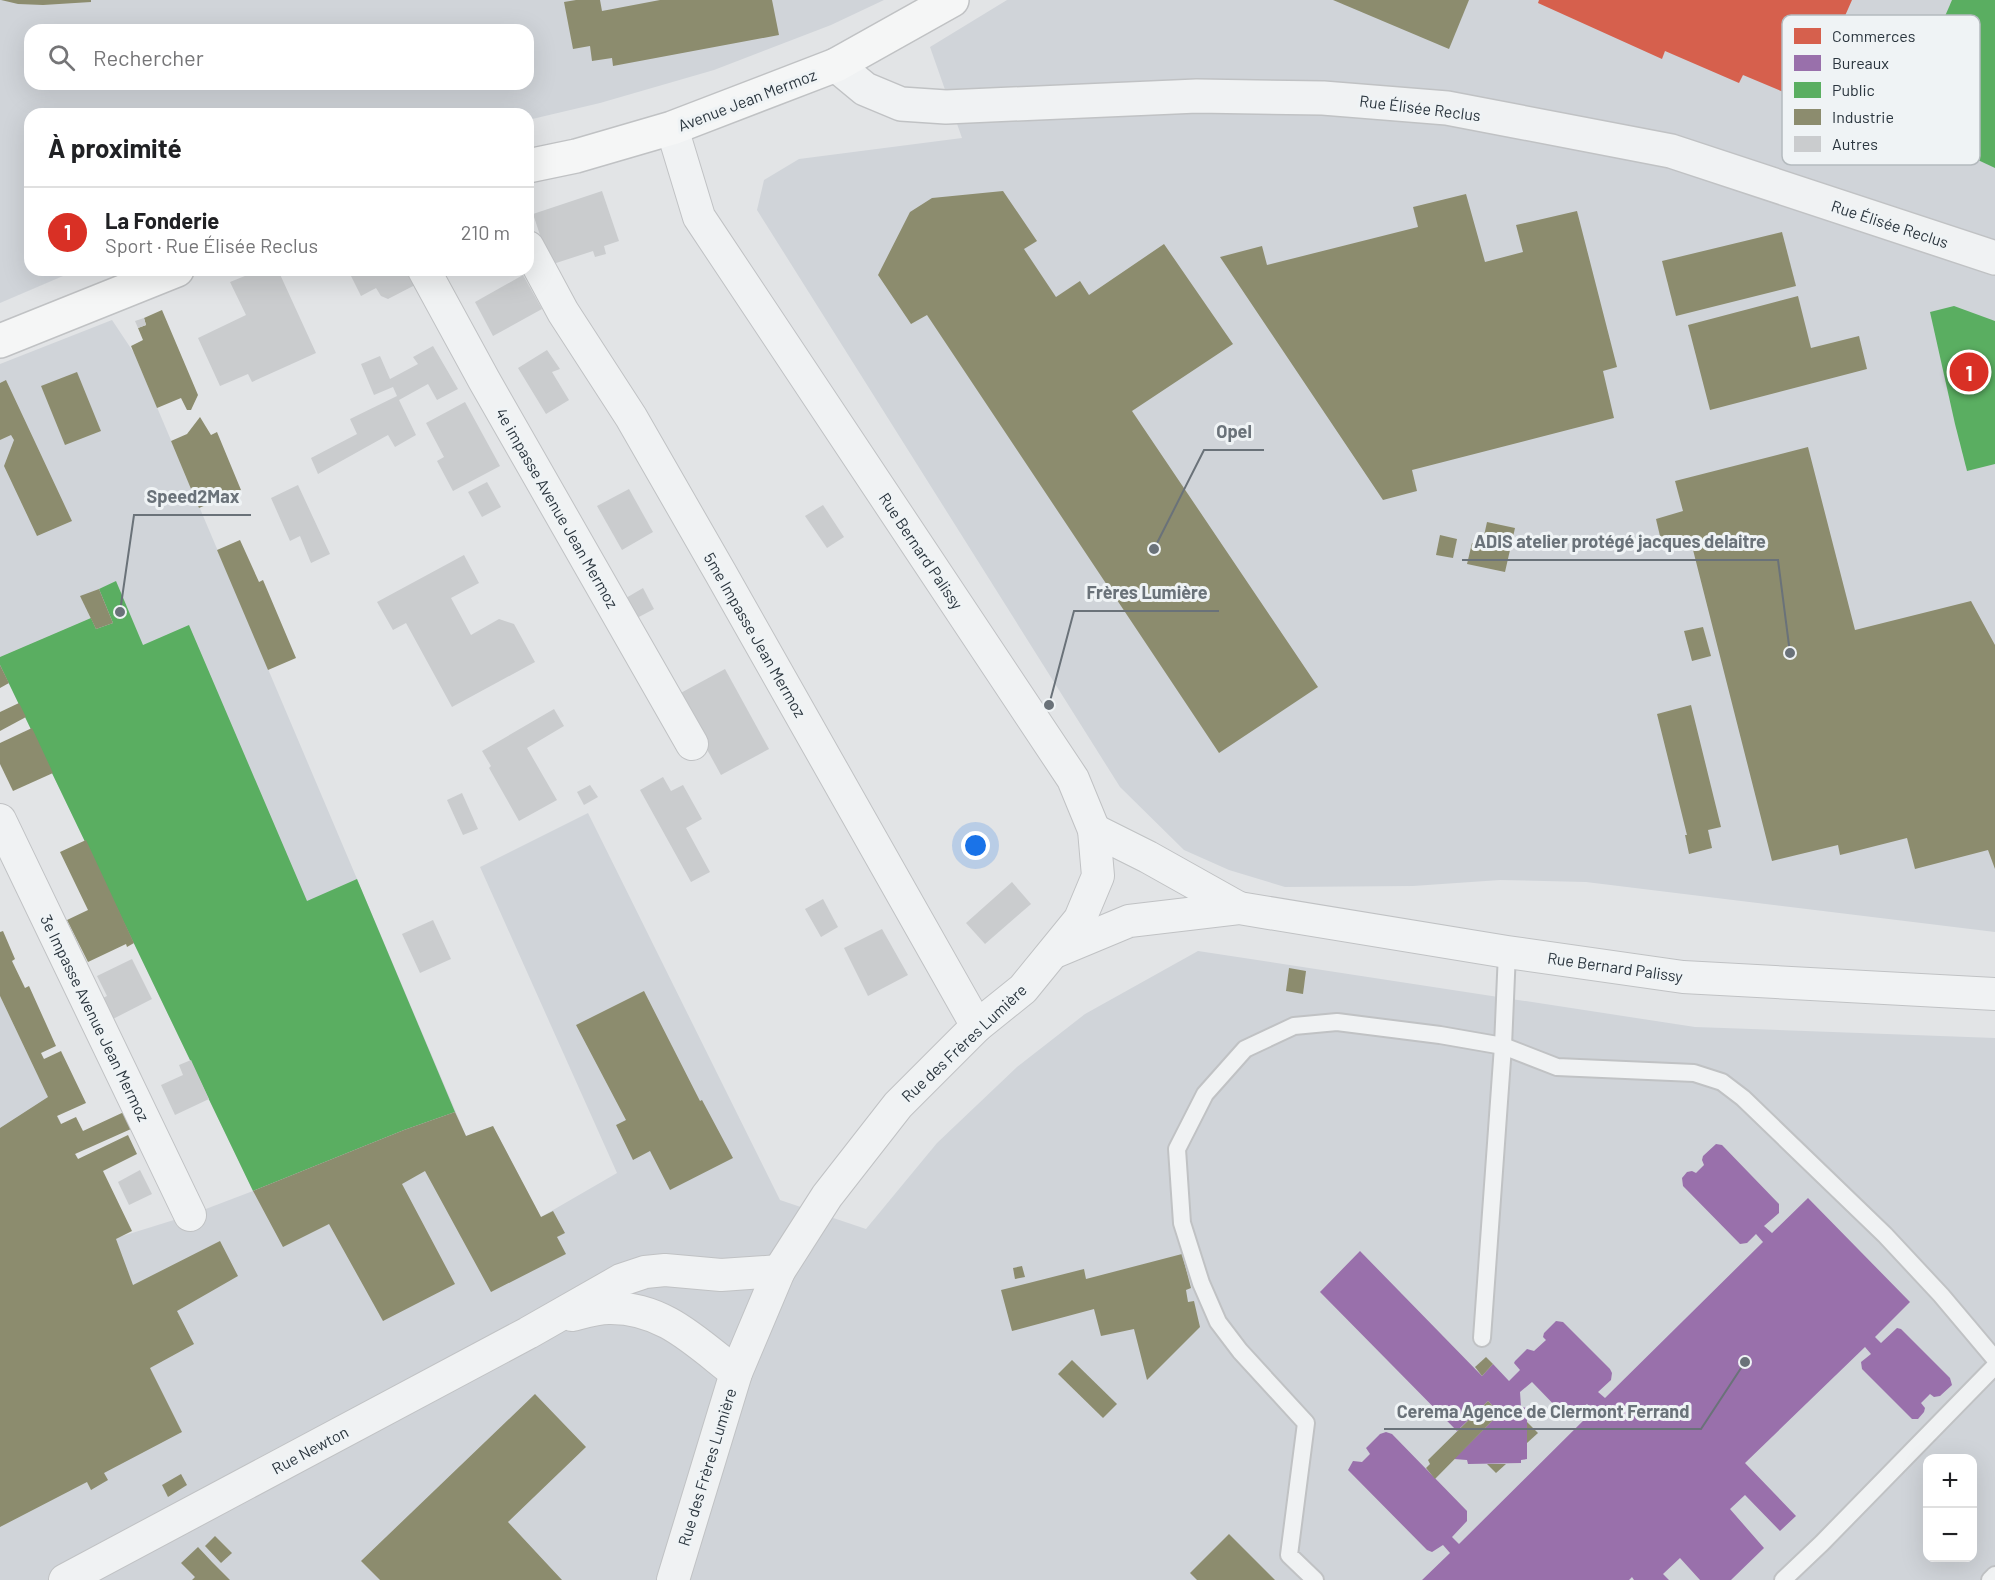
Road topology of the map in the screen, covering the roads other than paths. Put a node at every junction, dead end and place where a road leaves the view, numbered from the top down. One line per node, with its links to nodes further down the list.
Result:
1 (952, 0): 2 (main road, Avenue Jean Mermoz)
2 (836, 65): 3 (main road, Avenue Jean Mermoz); 6 (street, Rue Élisée Reclus)
3 (672, 128): 4 (main road, Avenue Jean Mermoz); 12 (street, Rue Bernard Palissy)
4 (534, 165)
5 (534, 258): 17 (street, 5me Impasse Jean Mermoz)
6 (1995, 258)
7 (162, 276): 9 (main road)
8 (427, 276): 10 (street, 4e impasse Avenue Jean Mermoz)
9 (0, 341)
10 (692, 744)
11 (0, 820): 19 (street, 3e Impasse Avenue Jean Mermoz)
12 (1094, 830): 13 (street, Rue Bernard Palissy); 15 (street, Rue des Frères Lumière)
13 (1239, 908): 14 (street, Rue Bernard Palissy); 15 (street, Rue Bernard Palissy)
14 (1507, 952): 16 (street, Rue Bernard Palissy); 18 (lane)
15 (1053, 953): 17 (street, Rue des Frères Lumière)
16 (1995, 994)
17 (977, 1026): 20 (street, Rue des Frères Lumière)
18 (1503, 1046): 22 (lane); 23 (lane); 29 (lane)
19 (190, 1215)
20 (779, 1271): 21 (street, Rue Newton); 25 (street, Rue des Frères Lumière)
21 (554, 1318): 25 (street, Rue Newton); 27 (street, Rue Newton)
22 (1482, 1338)
23 (1995, 1359)
24 (1995, 1366): 30 (lane)
25 (736, 1373): 28 (street, Rue des Frères Lumière)
26 (1995, 1575): 31 (lane)
27 (65, 1580)
28 (673, 1580)
29 (1315, 1580)
30 (1783, 1580)
31 (1990, 1580)

